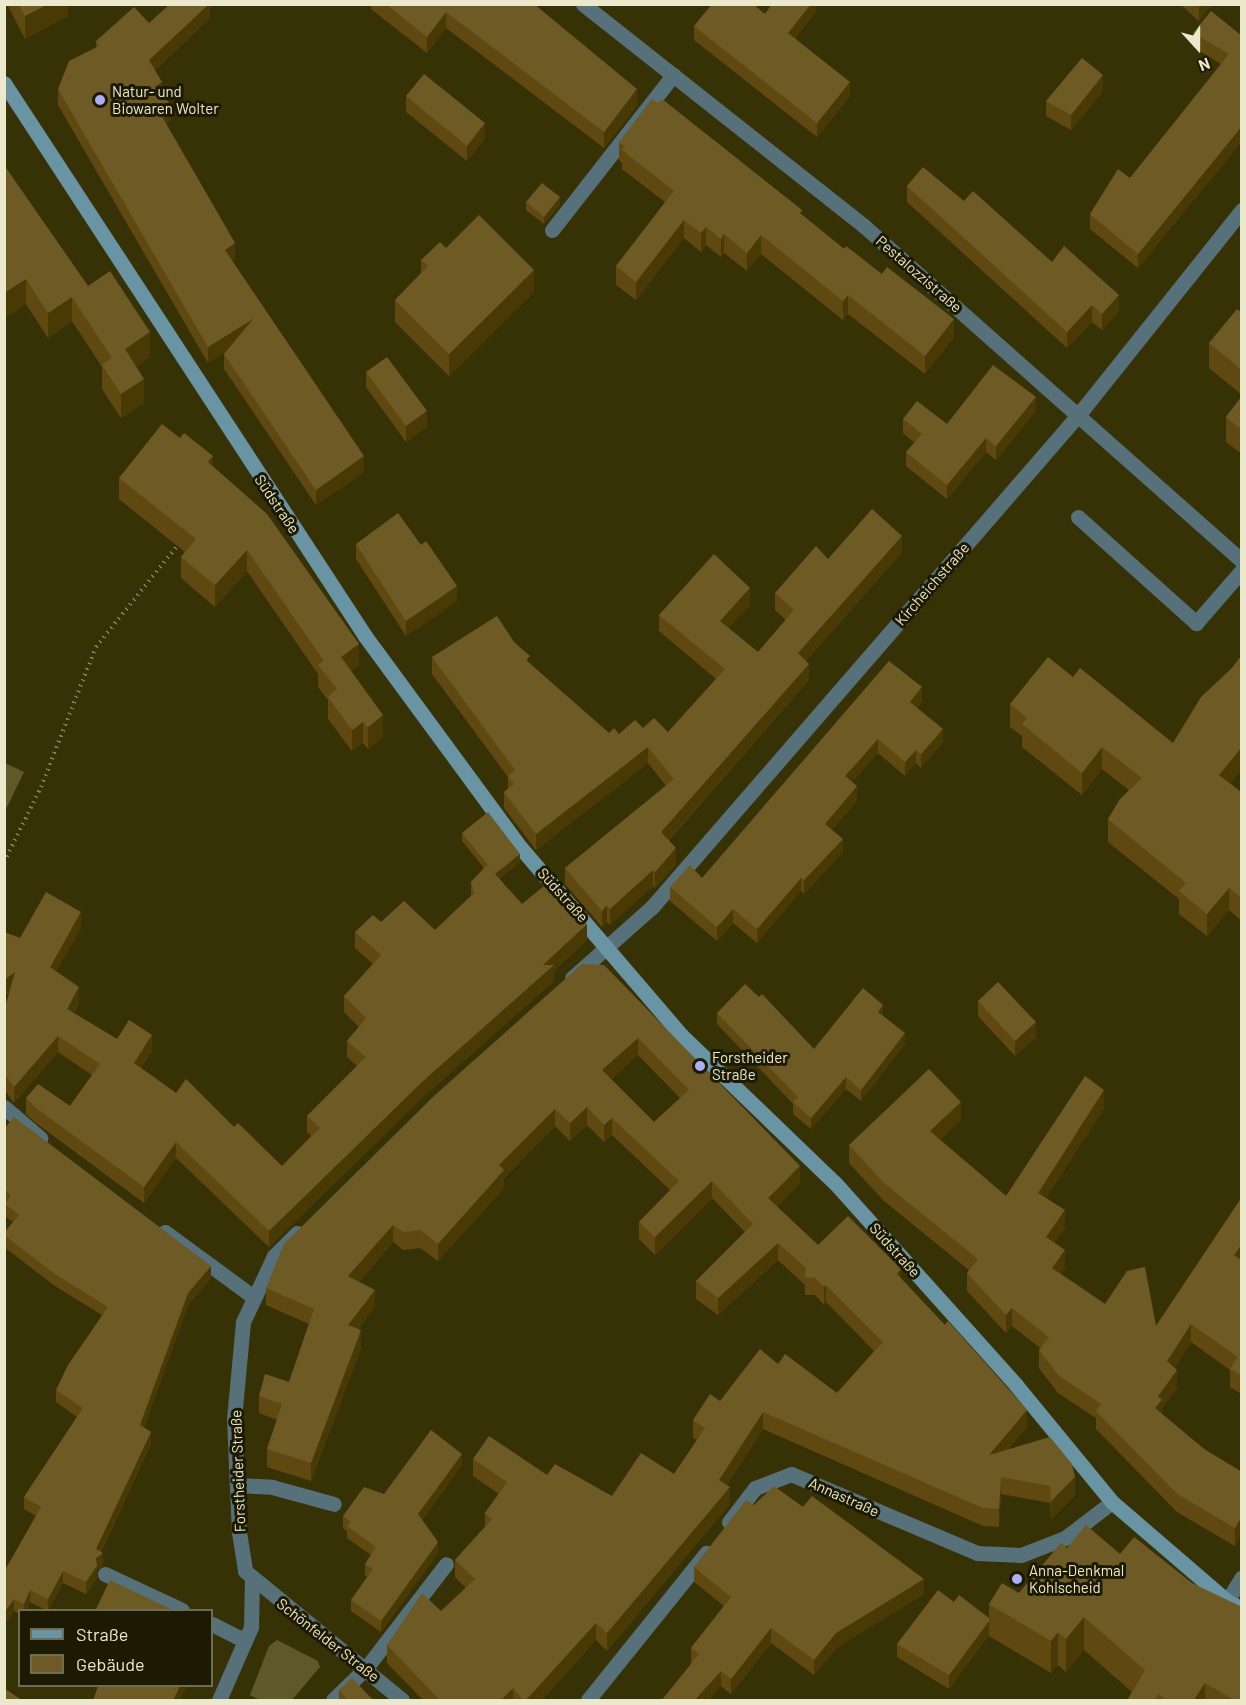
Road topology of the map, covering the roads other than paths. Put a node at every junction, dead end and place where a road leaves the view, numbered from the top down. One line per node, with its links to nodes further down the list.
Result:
1 (583, 4): 2 (street, Pestalozzistraße)
2 (673, 75): 5 (street); 6 (street, Pestalozzistraße)
3 (4, 83): 10 (street, Südstraße)
4 (1242, 210): 6 (street, Kircheichstraße)
5 (552, 230)
6 (1079, 414): 8 (street, Pestalozzistraße); 10 (street, Kircheichstraße)
7 (1078, 517): 9 (street)
8 (1242, 561)
9 (1242, 570)
10 (608, 945): 11 (street); 18 (street, Südstraße)
11 (560, 989)
12 (4, 1107): 13 (street)
13 (56, 1150)
14 (148, 1219): 16 (street)
15 (305, 1225): 16 (street, Forstheider Straße)
16 (252, 1296): 17 (street, Forstheider Straße)
17 (237, 1485): 19 (street); 23 (street, Forstheider Straße)
18 (1112, 1502): 24 (street, Südstraße); 33 (street, Annastraße)
19 (334, 1504)
20 (446, 1564): 29 (street)
21 (105, 1574): 25 (street)
22 (1242, 1577): 24 (street)
23 (252, 1580): 28 (street, Forstheider Straße); 29 (street, Schönfelder Straße)
24 (1227, 1601): 26 (street, Südstraße)
25 (178, 1609)
26 (1242, 1609)
27 (213, 1625): 28 (street)
28 (245, 1641): 30 (street, Forstheider Straße)
29 (366, 1668): 31 (street); 32 (street, Schönfelder Straße)
30 (219, 1701)
31 (333, 1701)
32 (402, 1701)
33 (588, 1701)

